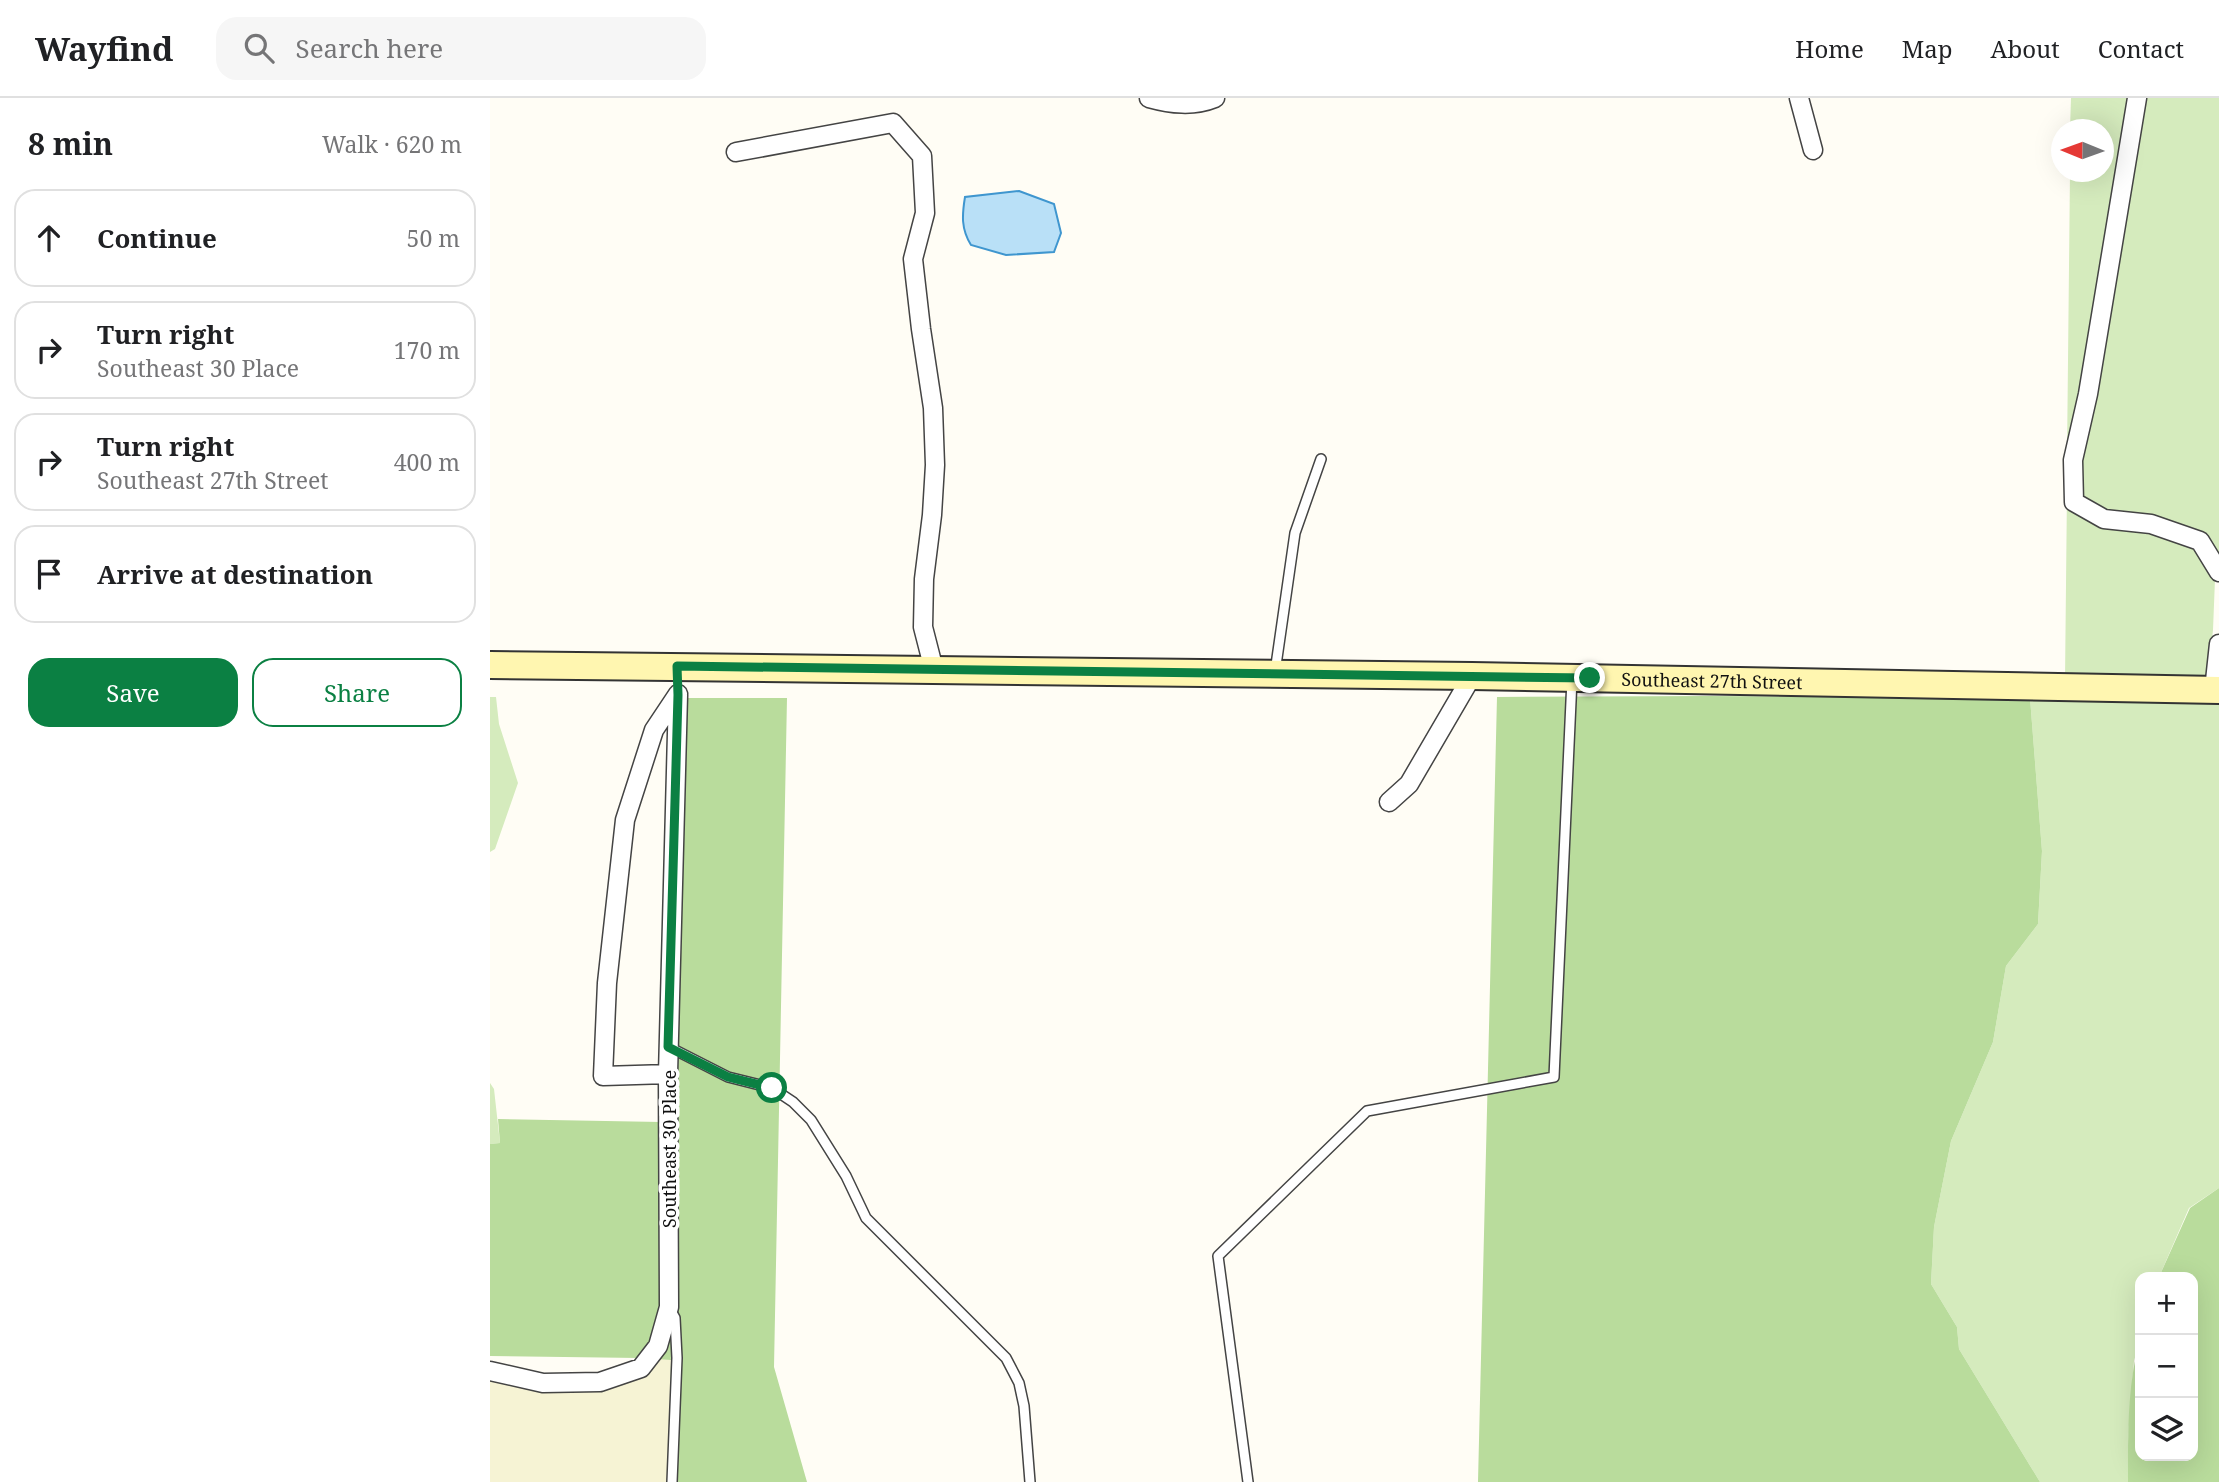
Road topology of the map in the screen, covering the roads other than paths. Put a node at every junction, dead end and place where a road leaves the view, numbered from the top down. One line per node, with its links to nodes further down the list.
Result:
1 (1149, 98): 2 (street)
2 (1214, 98)
3 (1799, 98): 5 (street)
4 (2137, 98): 8 (street)
5 (1813, 150)
6 (736, 152): 12 (street)
7 (1321, 459): 13 (lane)
8 (2219, 572)
9 (2219, 644): 16 (street)
10 (490, 665): 11 (street, Southeast 27th Street)
11 (677, 666): 12 (street, Southeast 27th Street); 17 (street, Southeast 30 Place)
12 (934, 670): 13 (street, Southeast 27th Street)
13 (1275, 674): 14 (street, Southeast 27th Street)
14 (1472, 676): 15 (street, Southeast 27th Street); 18 (street)
15 (1572, 677): 16 (street, Southeast 27th Street); 25 (lane)
16 (2216, 690)
17 (678, 695): 19 (street, Southeast 30 Place); 20 (street)
18 (1389, 802)
19 (668, 1047): 20 (street, Southeast 30 Place); 24 (lane)
20 (668, 1074): 21 (street, Southeast 30 Place)
21 (669, 1307): 22 (street, Southeast 30 Place); 23 (lane)
22 (490, 1371)
23 (672, 1482)
24 (1030, 1482)
25 (1248, 1482)

